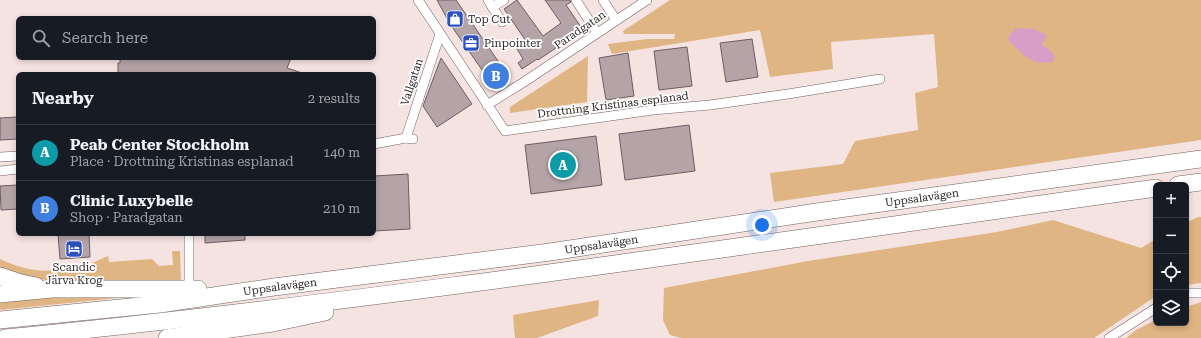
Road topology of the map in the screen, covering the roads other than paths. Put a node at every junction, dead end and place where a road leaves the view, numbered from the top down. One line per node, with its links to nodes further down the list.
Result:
1 (418, 0): 10 (street, Drottning Kristinas esplanad)
2 (504, 0): 6 (street)
3 (576, 0): 9 (street)
4 (603, 0): 7 (street)
5 (647, 0): 7 (street, Paradgatan)
6 (490, 4): 8 (street)
7 (616, 20): 9 (street, Paradgatan)
8 (502, 22)
9 (597, 33): 12 (street, Paradgatan)
10 (440, 34): 12 (street, Drottning Kristinas esplanad); 13 (street, Vallgatan)
11 (880, 79): 12 (street, Drottning Kristinas esplanad)
12 (487, 105)
13 (376, 144)
14 (16, 156): 15 (street)
15 (0, 157)
16 (1201, 159): 25 (highway, Uppsalavägen)
17 (16, 169): 18 (street)
18 (0, 171)
19 (1201, 182): 20 (highway)
20 (1189, 184)
21 (1153, 188): 26 (highway, Uppsalavägen)
22 (189, 236): 24 (street)
23 (0, 276): 27 (highway)
24 (189, 280)
25 (274, 287): 27 (highway); 32 (highway, Uppsalavägen)
26 (440, 288): 33 (highway, Uppsalavägen); 34 (highway)
27 (52, 289): 30 (highway)
28 (1189, 293): 29 (street)
29 (1201, 293)
30 (0, 294)
31 (1153, 310): 35 (street)
32 (0, 320)
33 (4, 338)
34 (167, 338)
35 (1109, 338)

